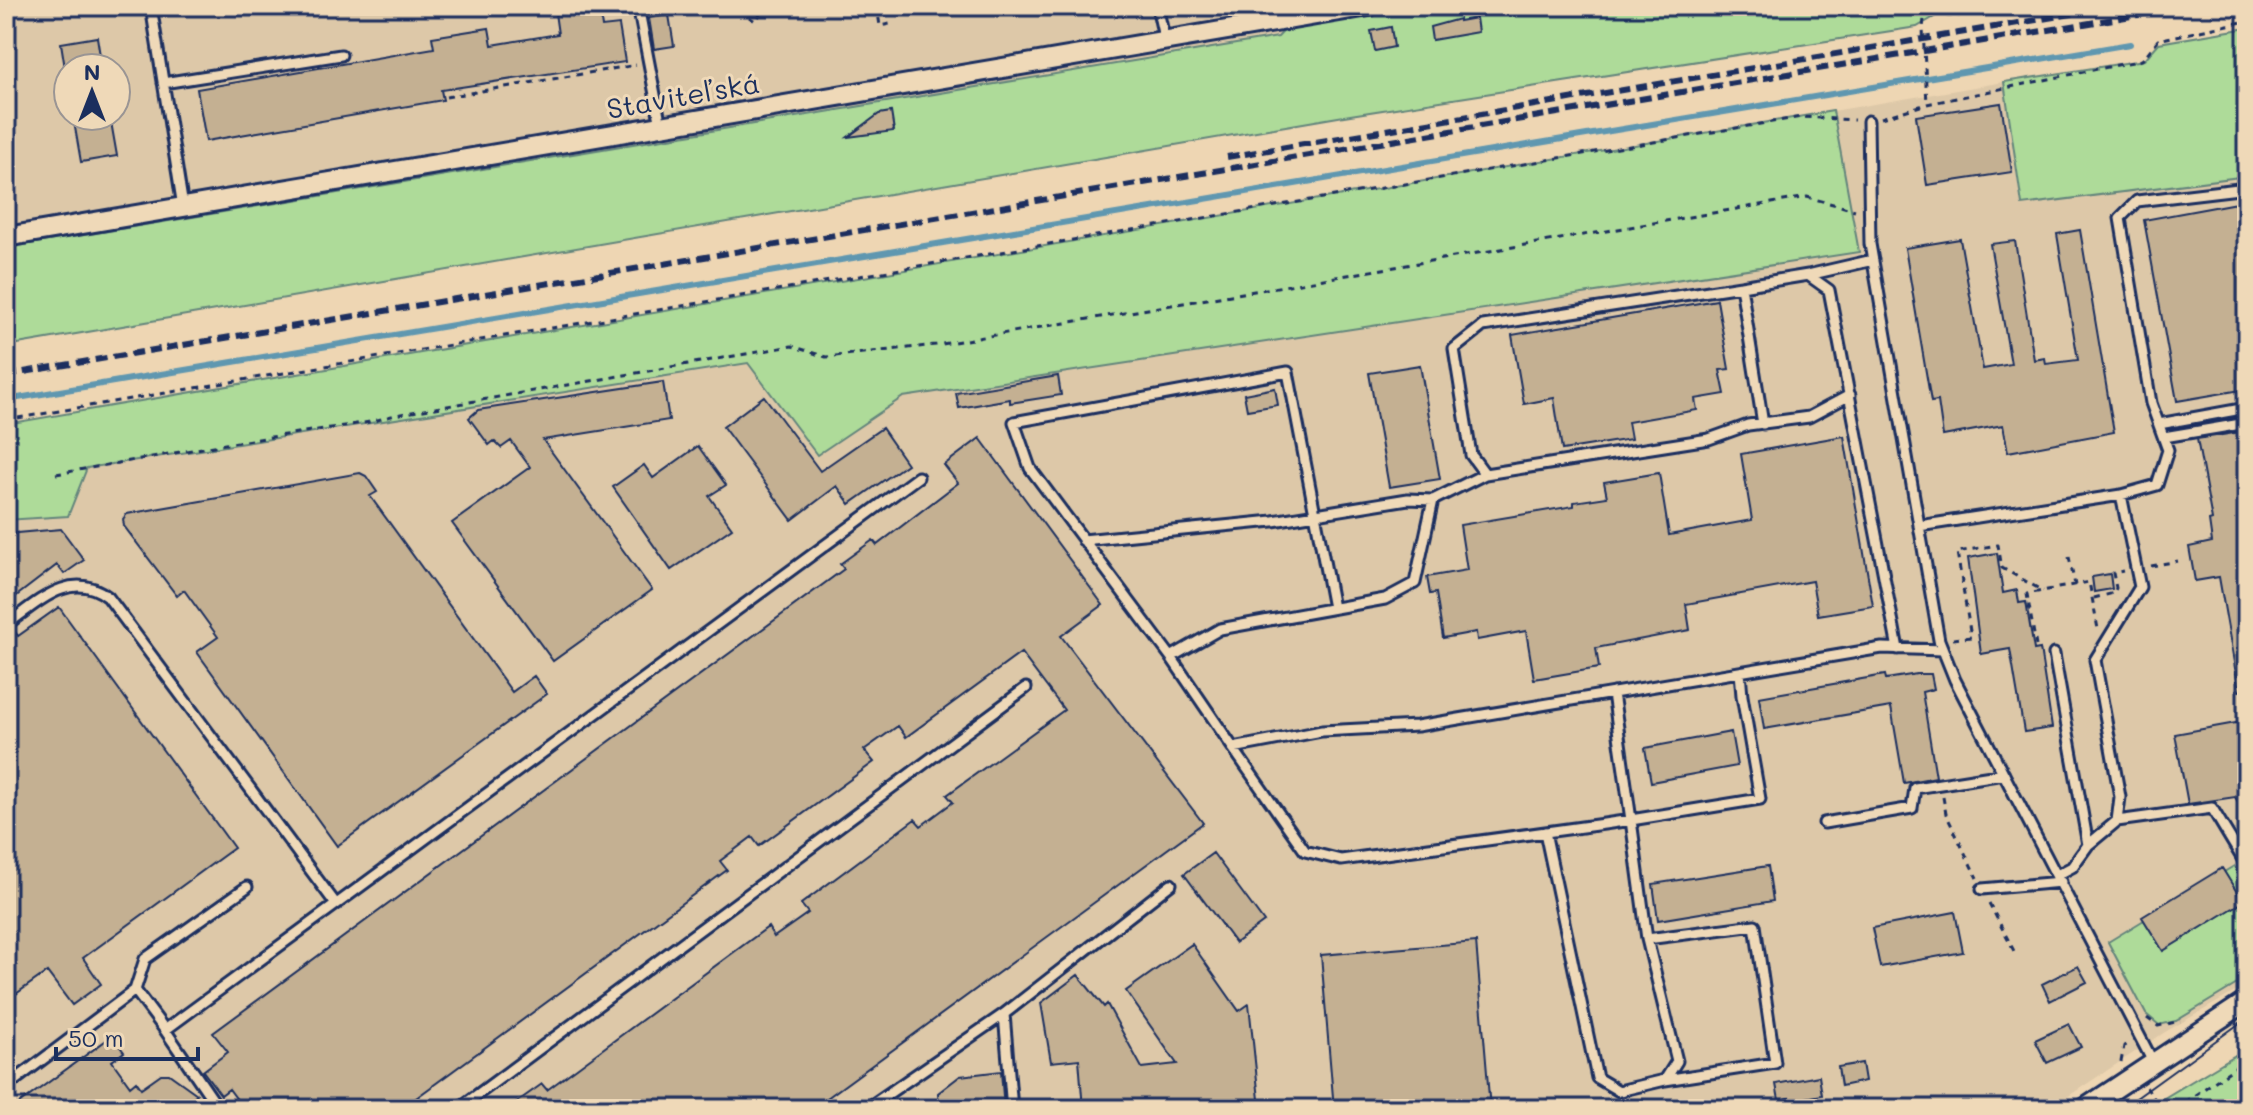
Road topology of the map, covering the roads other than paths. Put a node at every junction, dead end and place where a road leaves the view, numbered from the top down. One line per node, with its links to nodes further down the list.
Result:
1 (151, 6): 7 (lane)
2 (638, 6): 9 (lane)
3 (1157, 6): 5 (lane)
4 (1369, 6): 5 (street, Staviteľská)
5 (1165, 42): 9 (street, Staviteľská)
6 (341, 55): 7 (lane)
7 (163, 83): 11 (lane)
8 (1868, 121): 13 (lane)
9 (661, 126): 11 (street, Staviteľská)
10 (2247, 188): 20 (lane)
11 (183, 207): 12 (street, Staviteľská)
12 (6, 237)
13 (1873, 260): 14 (lane); 27 (lane)
14 (1808, 275): 15 (lane); 16 (lane)
15 (1741, 286): 19 (lane); 22 (lane)
16 (1850, 395): 19 (lane); 32 (lane)
17 (2247, 408): 20 (lane)
18 (2247, 423): 21 (lane)
19 (1763, 424): 22 (lane)
20 (2159, 424): 21 (lane)
21 (2164, 437): 24 (lane)
22 (1485, 474): 25 (lane)
23 (918, 477): 50 (lane)
24 (2121, 495): 27 (lane); 41 (lane)
25 (1433, 500): 26 (lane); 29 (lane)
26 (1315, 513): 28 (lane); 28 (lane); 29 (lane)
27 (1919, 526): 31 (lane)
28 (1083, 540): 34 (lane)
29 (1333, 608): 34 (lane)
30 (6, 625): 50 (lane)
31 (1941, 645): 32 (lane); 39 (lane)
32 (1898, 649): 35 (lane)
33 (2054, 654): 44 (lane)
34 (1171, 657): 38 (lane)
35 (1740, 672): 37 (lane); 40 (lane)
36 (1026, 688): 60 (lane)
37 (1613, 693): 38 (lane); 40 (lane)
38 (1233, 748): 43 (lane)
39 (2004, 774): 42 (lane); 46 (lane)
40 (1631, 820): 43 (lane); 51 (lane)
41 (2117, 821): 44 (lane); 45 (lane)
42 (1824, 823)
43 (1545, 832): 57 (lane)
44 (2088, 845): 46 (lane)
45 (2247, 866)
46 (2059, 879): 49 (lane); 56 (lane)
47 (1171, 884): 54 (lane)
48 (247, 887): 52 (lane)
49 (1982, 889)
50 (335, 903): 55 (lane)
51 (1647, 939): 57 (lane); 57 (lane)
52 (135, 990): 55 (lane); 58 (lane)
53 (2247, 1001): 56 (street)
54 (1004, 1014): 61 (lane); 62 (lane)
55 (165, 1030): 59 (lane)
56 (2153, 1062): 63 (street)
57 (1665, 1080)
58 (6, 1087)
59 (219, 1109)
60 (458, 1109)
61 (866, 1109)
62 (1012, 1109)
63 (2084, 1109)

